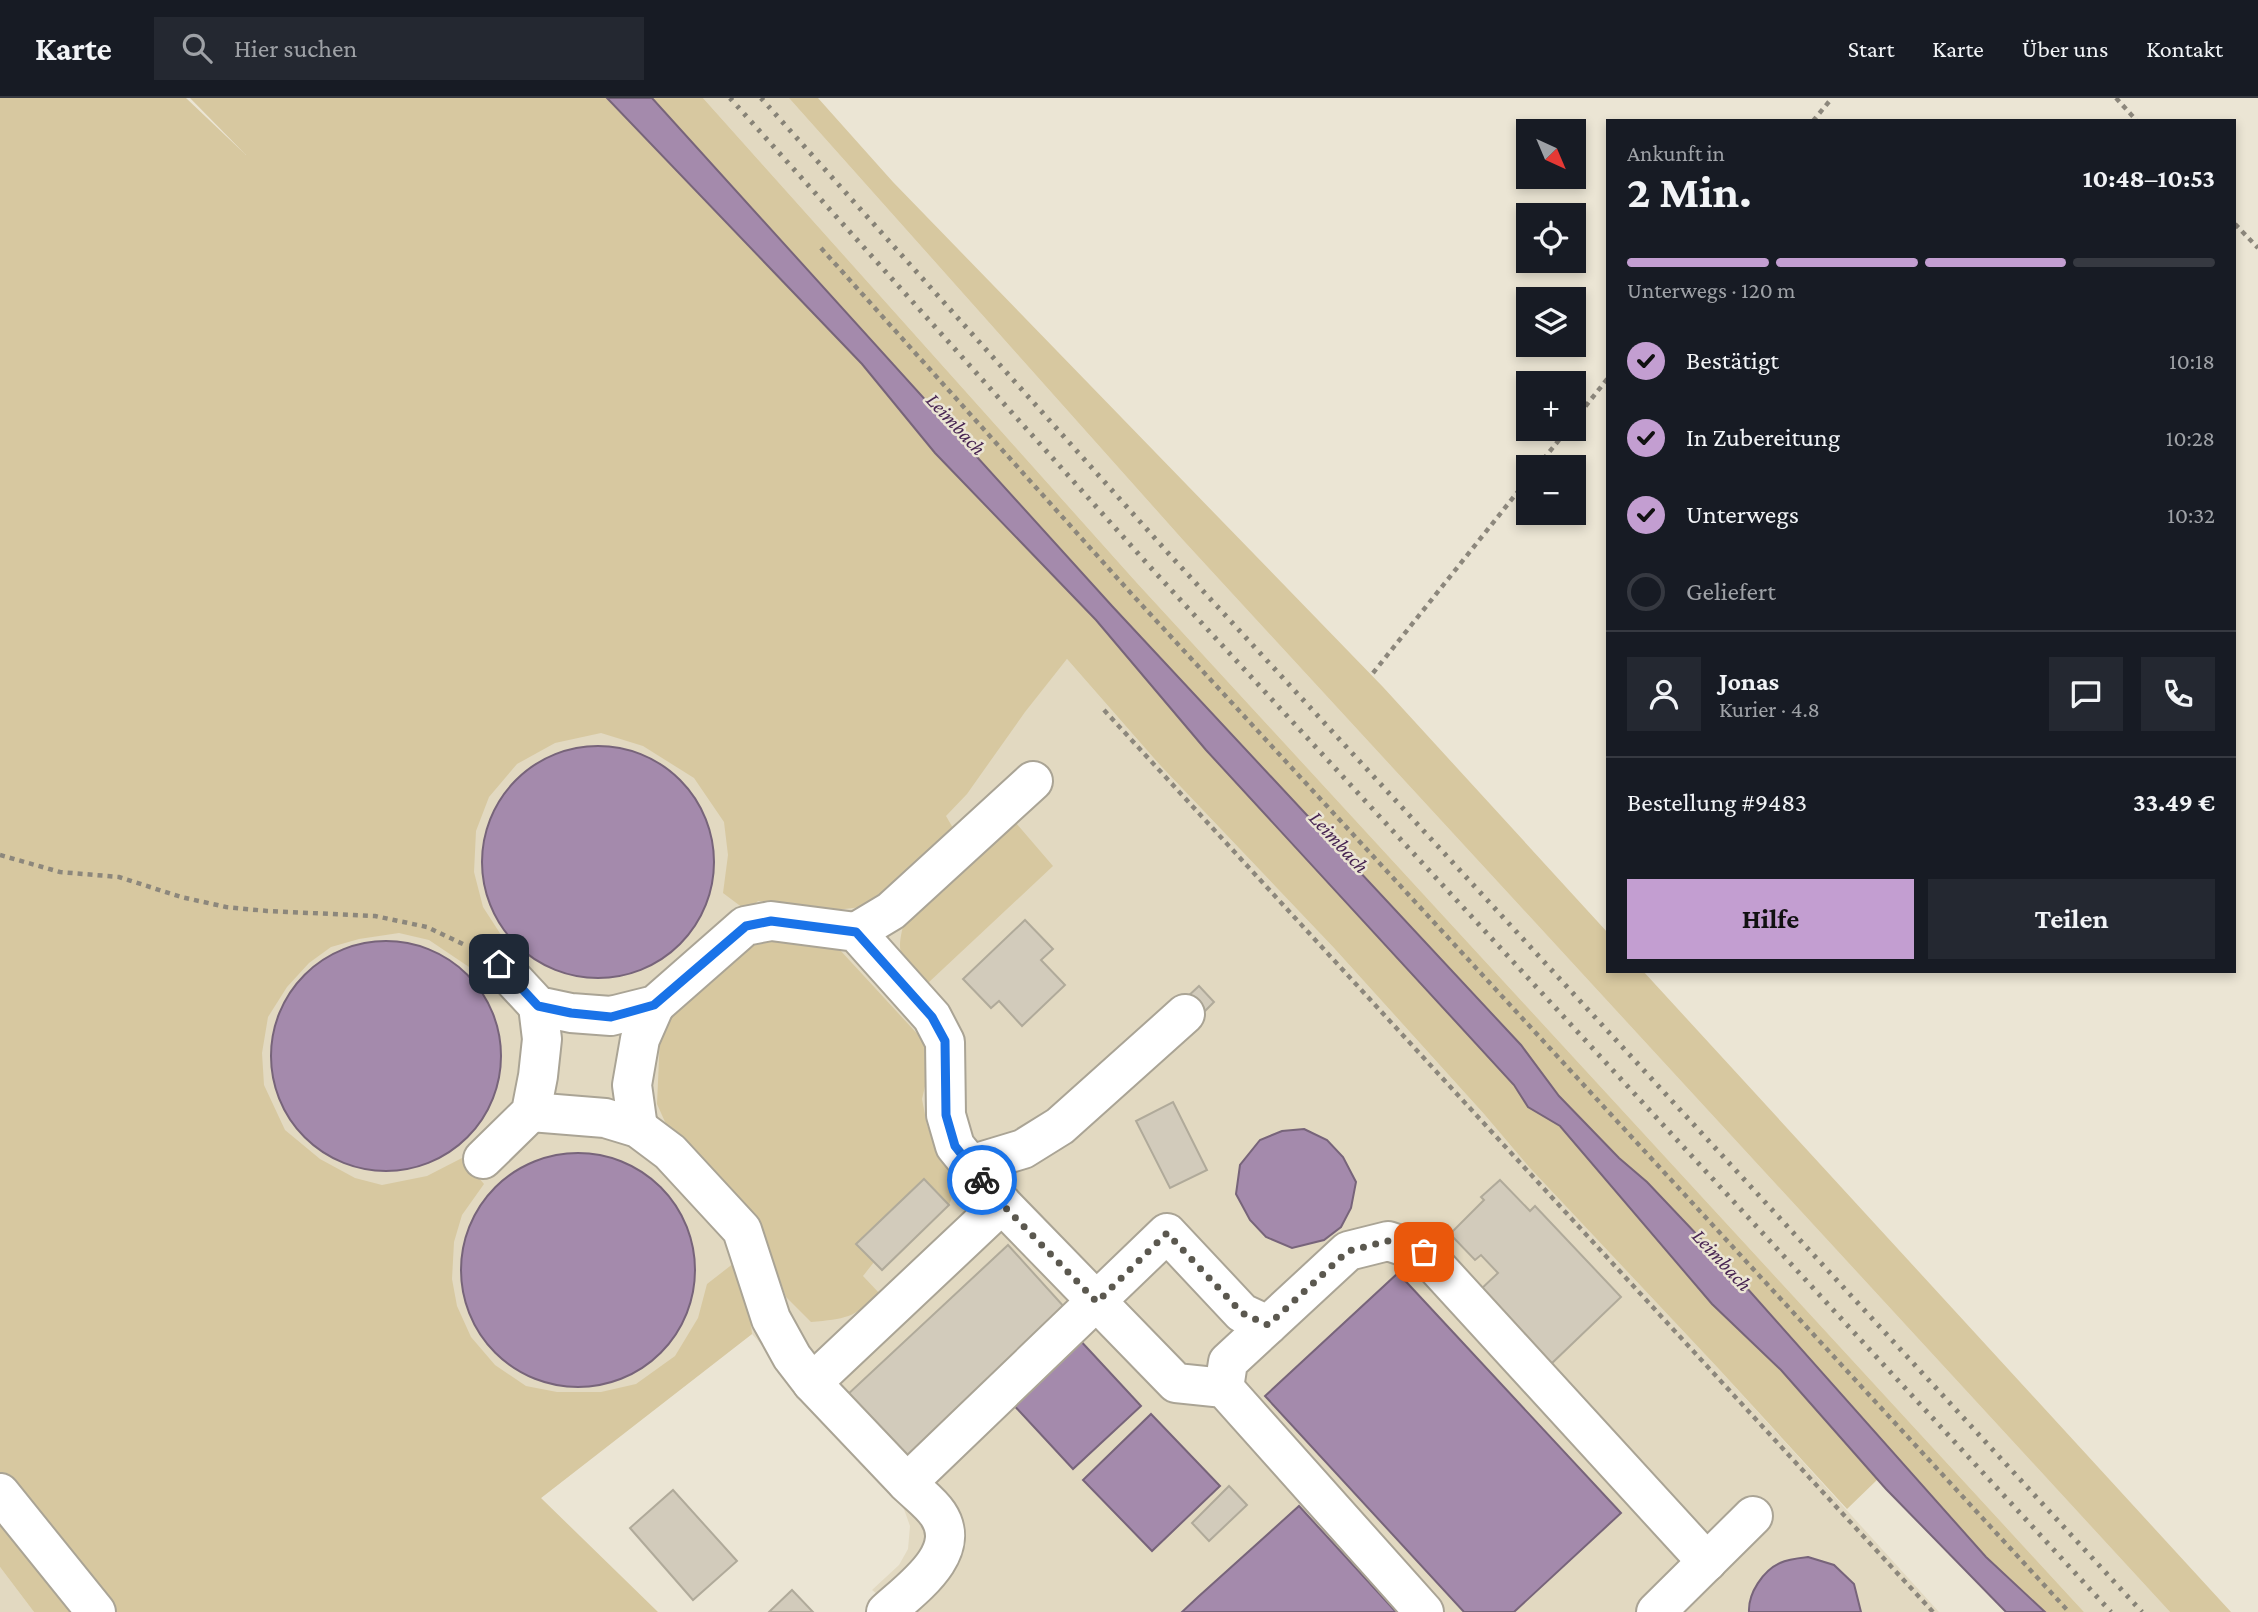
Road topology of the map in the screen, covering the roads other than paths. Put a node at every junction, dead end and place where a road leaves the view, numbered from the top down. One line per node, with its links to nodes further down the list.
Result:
1 (1032, 781): 2 (street)
2 (856, 932): 4 (street); 10 (street)
3 (499, 964): 5 (street)
4 (654, 1005): 5 (street); 8 (street)
5 (538, 1006): 7 (street)
6 (1185, 1014): 10 (street)
7 (531, 1112): 8 (street); 9 (street)
8 (638, 1128): 14 (street)
9 (483, 1159)
10 (970, 1165): 11 (street)
11 (1002, 1204): 12 (street); 14 (street)
12 (1097, 1302): 13 (street); 15 (street); 16 (street)
13 (1268, 1325): 15 (street); 19 (street)
14 (812, 1383): 16 (street)
15 (1224, 1388): 22 (street)
16 (907, 1483): 21 (street)
17 (0, 1493): 20 (street)
18 (1754, 1516): 19 (street)
19 (1707, 1562): 23 (street)
20 (96, 1612)
21 (886, 1612)
22 (1424, 1612)
23 (1656, 1612)

